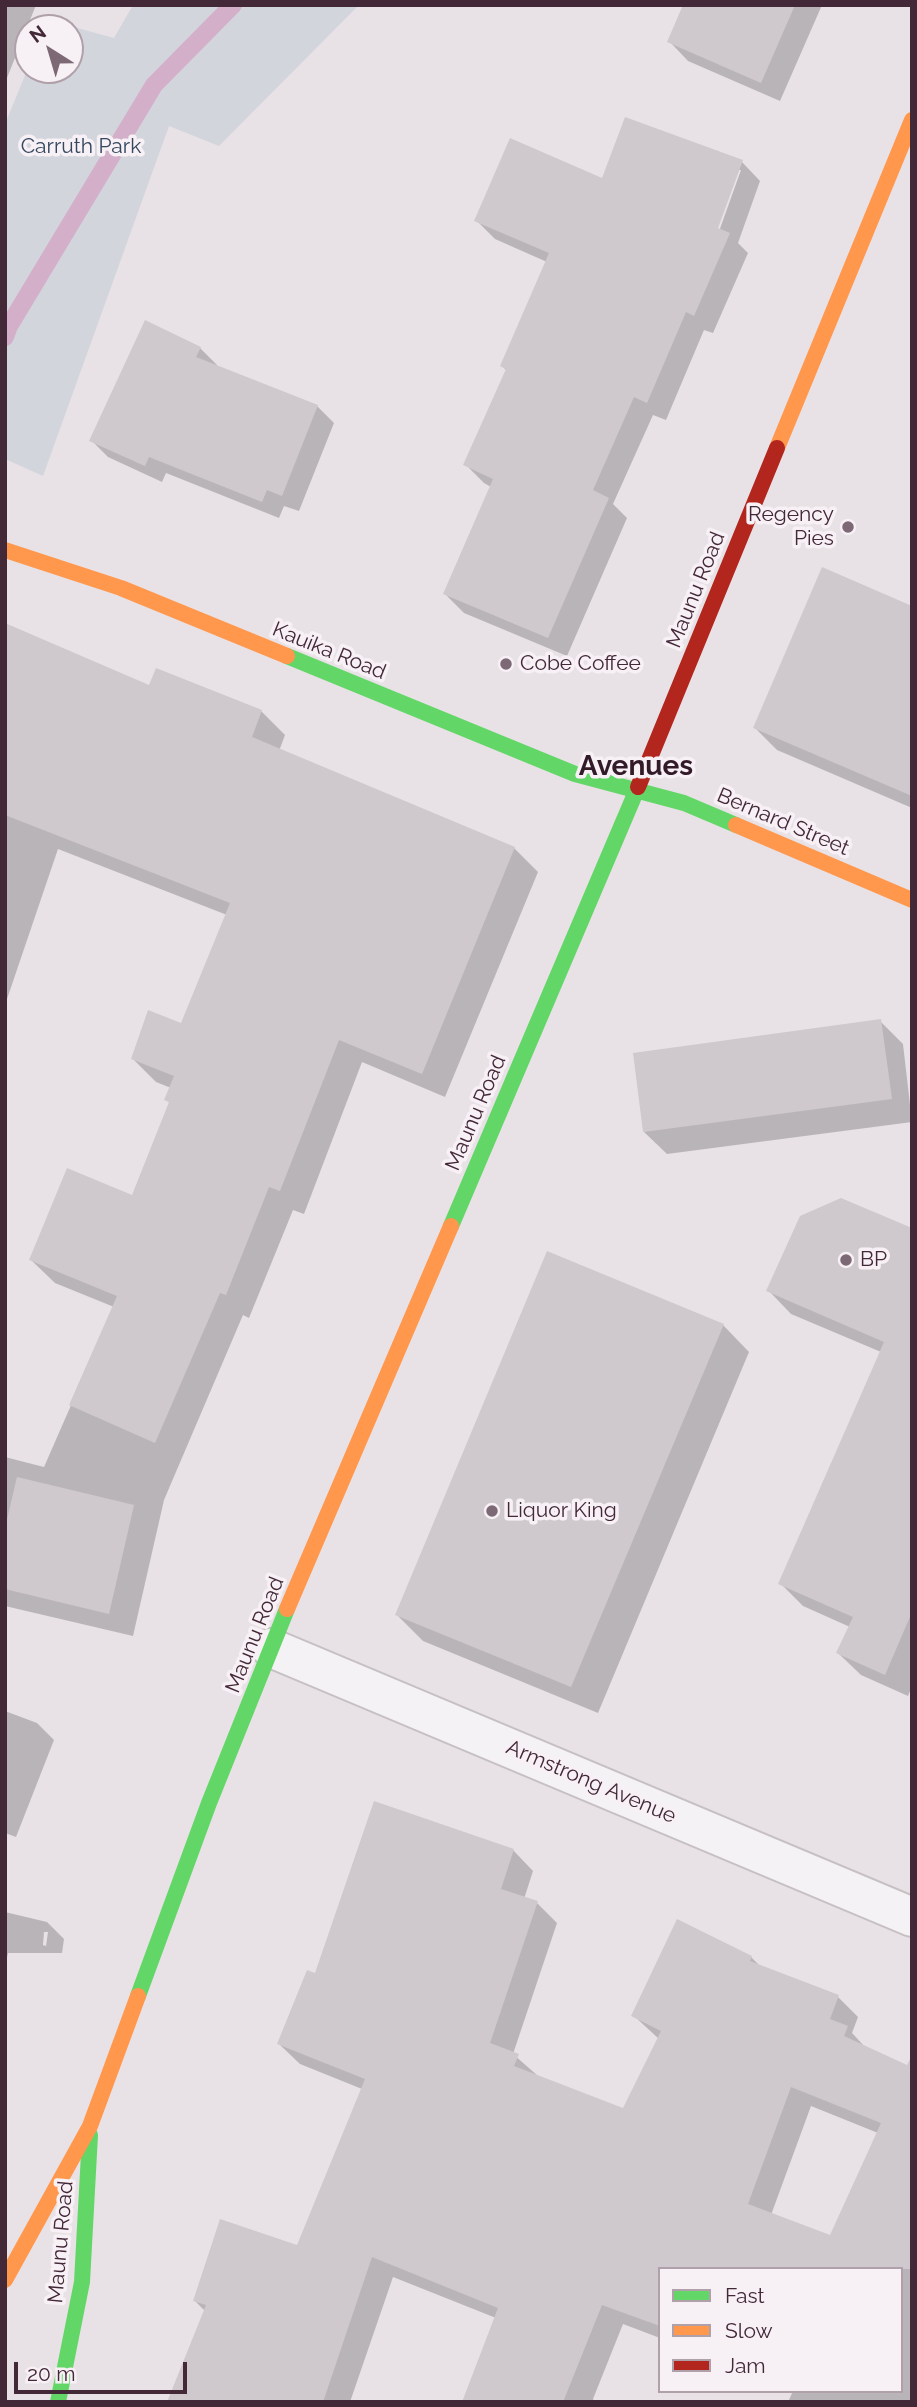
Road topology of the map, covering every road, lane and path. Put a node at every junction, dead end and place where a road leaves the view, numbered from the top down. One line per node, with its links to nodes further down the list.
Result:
1 (912, 120): 3 (main road, Maunu Road)
2 (5, 550): 3 (main road, Kauika Road)
3 (636, 790): 4 (main road, Bernard Street); 5 (main road, Maunu Road)
4 (912, 900)
5 (271, 1648): 6 (street, Armstrong Avenue); 7 (main road, Maunu Road)
6 (912, 1917)
7 (90, 2126): 8 (main road, Maunu Road); 9 (main road, Maunu Road)
8 (5, 2280)
9 (58, 2402)

